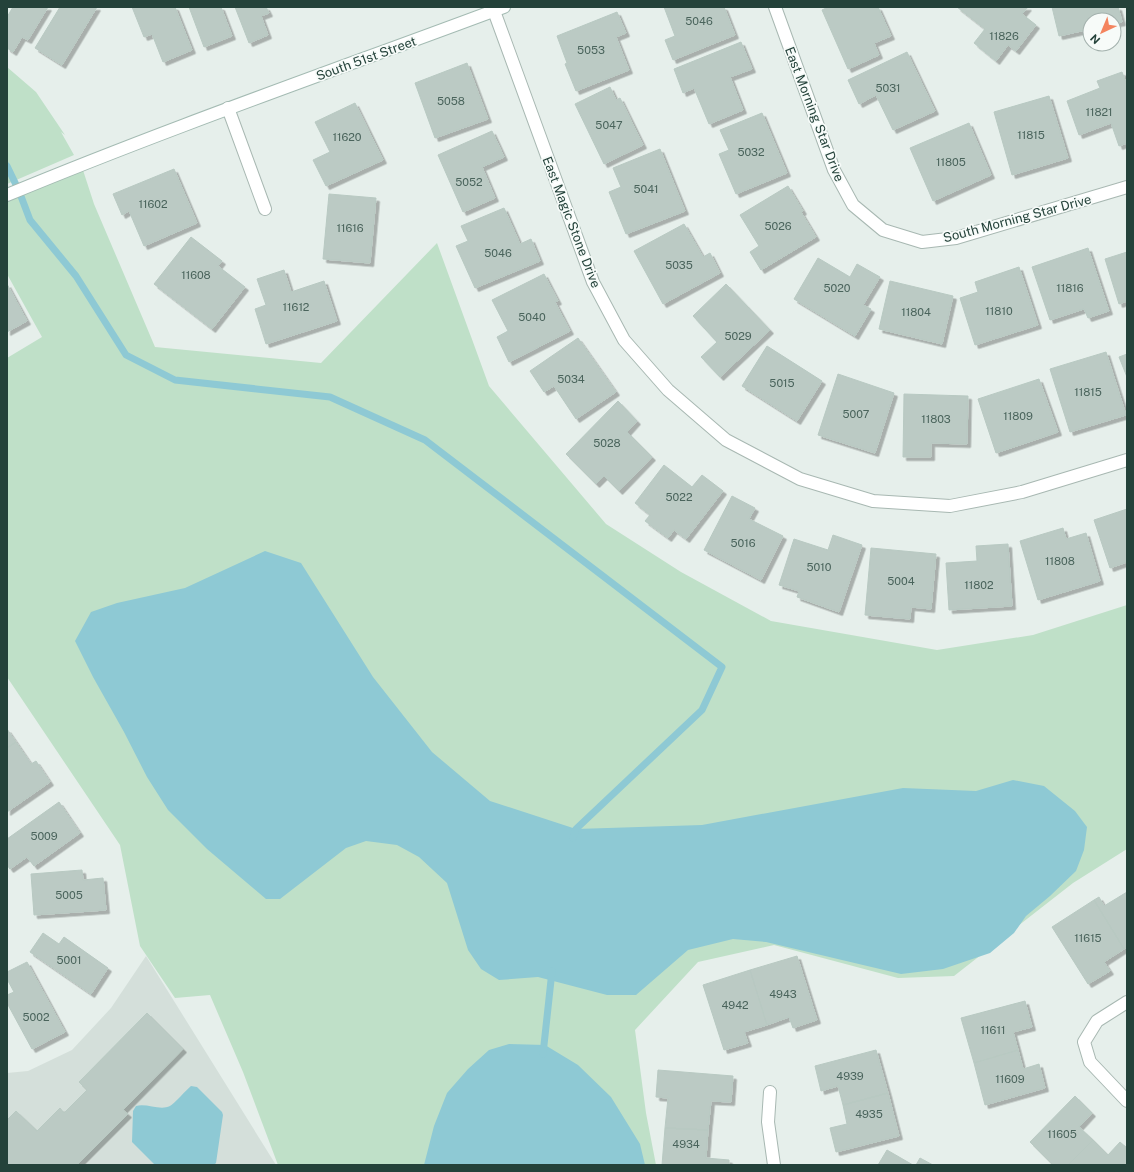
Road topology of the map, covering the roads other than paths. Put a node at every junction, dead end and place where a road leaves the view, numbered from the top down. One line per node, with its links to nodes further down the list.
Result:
1 (775, 7): 7 (street, East Morning Star Drive)
2 (499, 9): 3 (street, South 51st Street); 8 (street, East Magic Stone Drive)
3 (228, 108): 5 (street, South 51st Street); 6 (street)
4 (1127, 187): 7 (street, South Morning Star Drive)
5 (7, 195)
6 (265, 209)
7 (883, 230)
8 (1127, 460)
9 (1127, 1002): 11 (street)
10 (770, 1092): 12 (street)
11 (1127, 1101)
12 (774, 1165)

